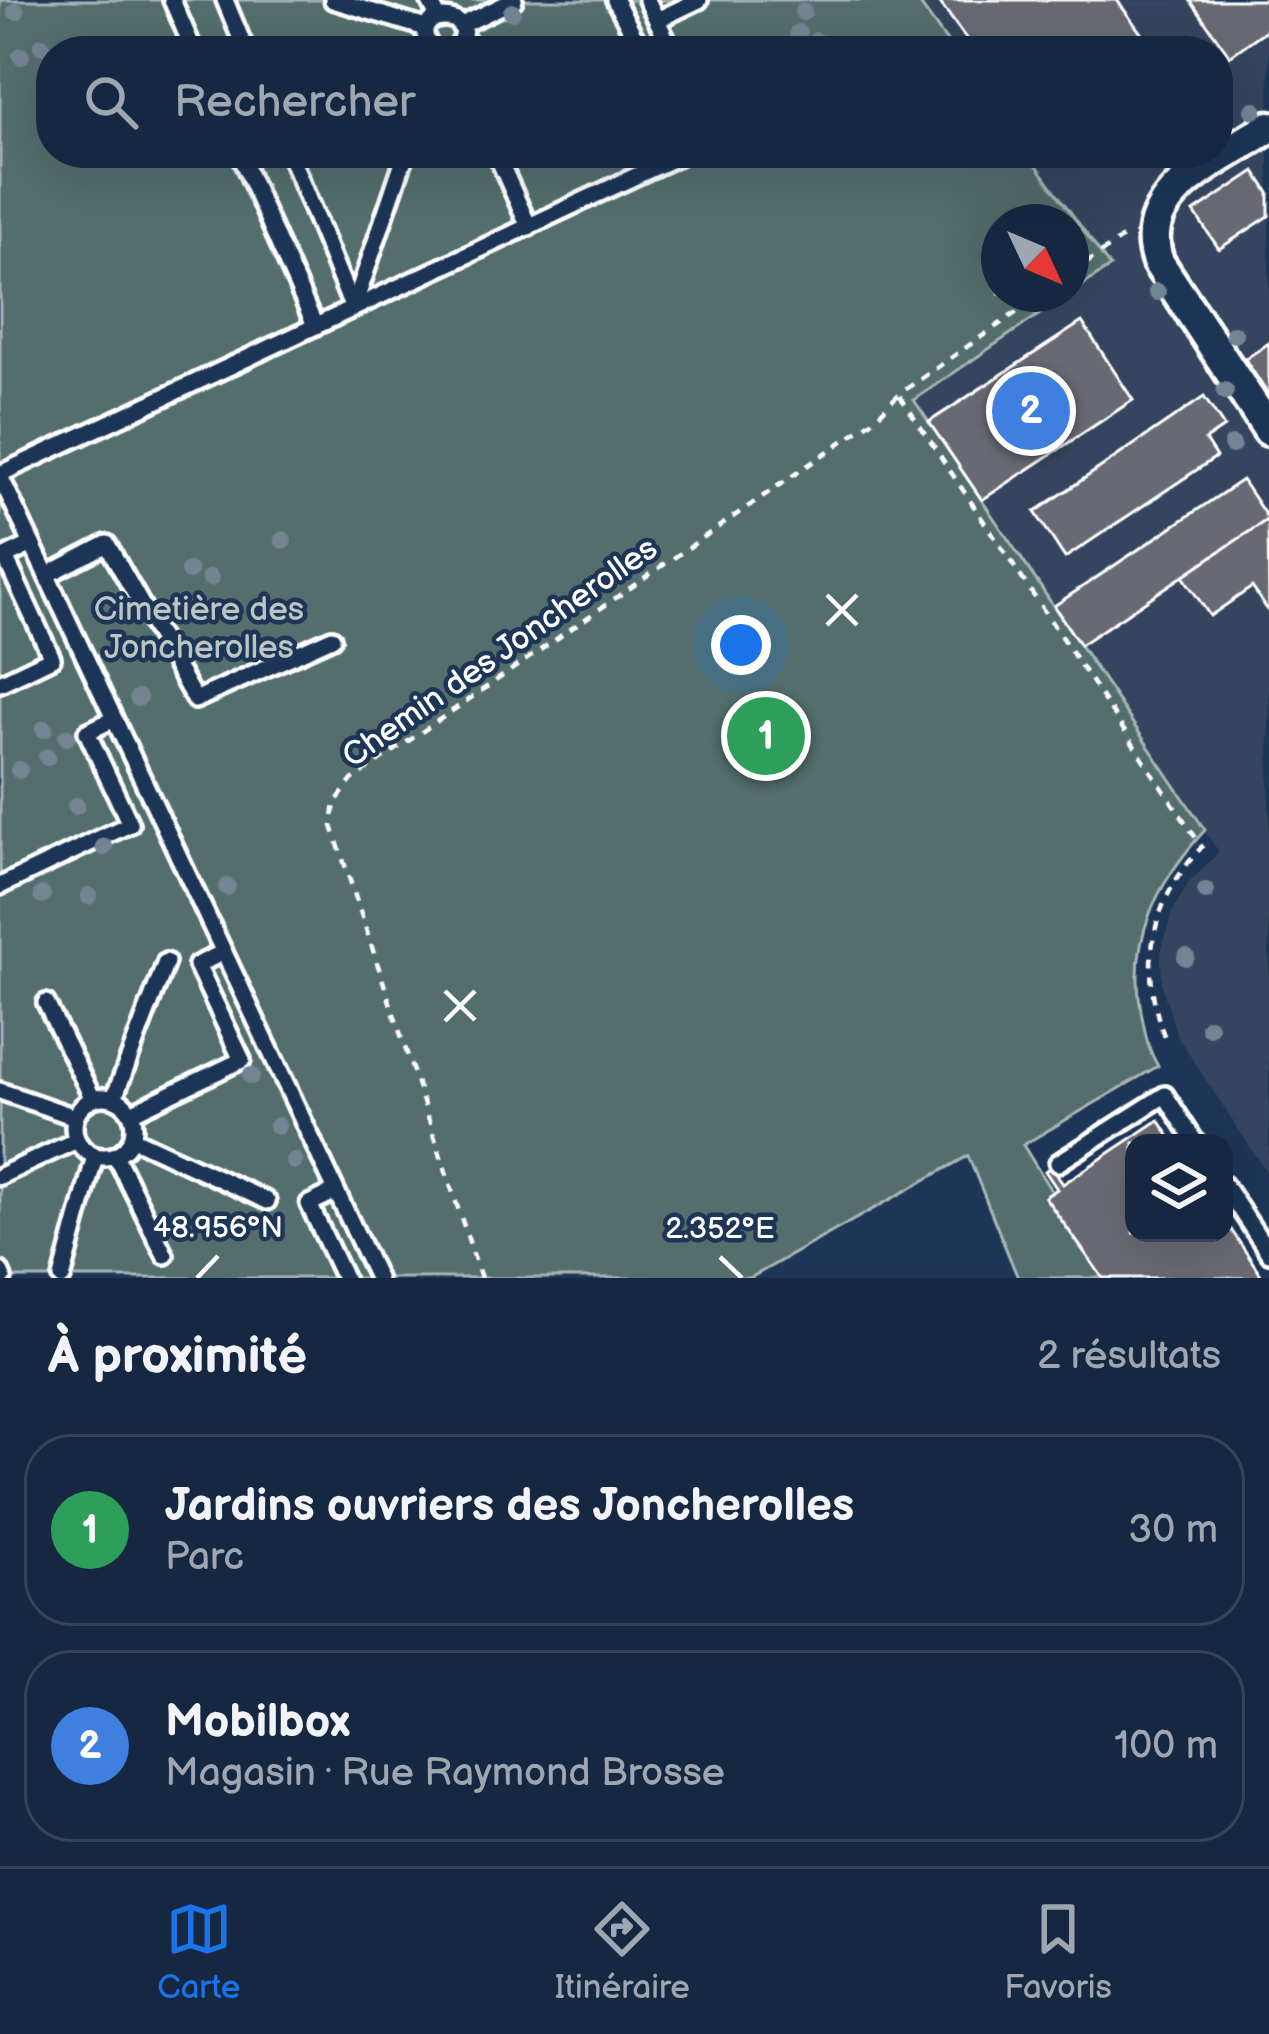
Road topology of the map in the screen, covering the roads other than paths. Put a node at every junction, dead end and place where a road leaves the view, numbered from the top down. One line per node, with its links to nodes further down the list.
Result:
1 (172, 0): 11 (lane)
2 (225, 0): 12 (lane)
3 (333, 0): 13 (lane)
4 (429, 0): 13 (lane)
5 (457, 0): 13 (lane)
6 (514, 0): 13 (lane)
7 (615, 0): 14 (lane)
8 (647, 0): 10 (lane)
9 (699, 0): 10 (lane)
10 (657, 20): 15 (lane)
11 (188, 36)
12 (240, 36)
13 (441, 36)
14 (634, 36)
15 (665, 36)
16 (1269, 127): 17 (street)
17 (1233, 151)
18 (246, 168): 26 (lane)
19 (295, 168): 25 (lane)
20 (401, 168): 25 (lane)
21 (503, 168): 24 (lane)
22 (653, 168): 24 (lane)
23 (1208, 168): 27 (street)
24 (529, 227): 25 (lane)
25 (352, 309): 26 (lane)
26 (315, 326): 28 (lane)
27 (1269, 430)
28 (0, 474): 29 (lane)
29 (32, 544): 30 (lane); 31 (lane)
30 (2, 555): 33 (lane)
31 (47, 575): 32 (lane); 34 (lane)
32 (332, 638)
33 (0, 683)
34 (114, 719): 35 (lane); 36 (lane)
35 (0, 886)
36 (224, 952): 42 (lane); 51 (lane)
37 (166, 962): 40 (lane)
38 (46, 1004): 41 (lane)
39 (0, 1091): 43 (lane)
40 (114, 1098): 41 (lane); 42 (lane)
41 (93, 1099): 43 (lane)
42 (131, 1113): 45 (lane)
43 (75, 1117): 46 (lane)
44 (1190, 1134): 49 (lane)
45 (132, 1138): 47 (lane); 53 (lane)
46 (77, 1140): 48 (lane); 50 (lane)
47 (116, 1155): 48 (lane); 55 (lane)
48 (94, 1156): 56 (lane)
49 (1058, 1162)
50 (0, 1176)
51 (336, 1191): 57 (lane); 58 (lane)
52 (1233, 1199): 54 (lane)
53 (267, 1201)
54 (1269, 1253)
55 (165, 1255)
56 (62, 1278)
57 (344, 1278)
58 (377, 1278)

